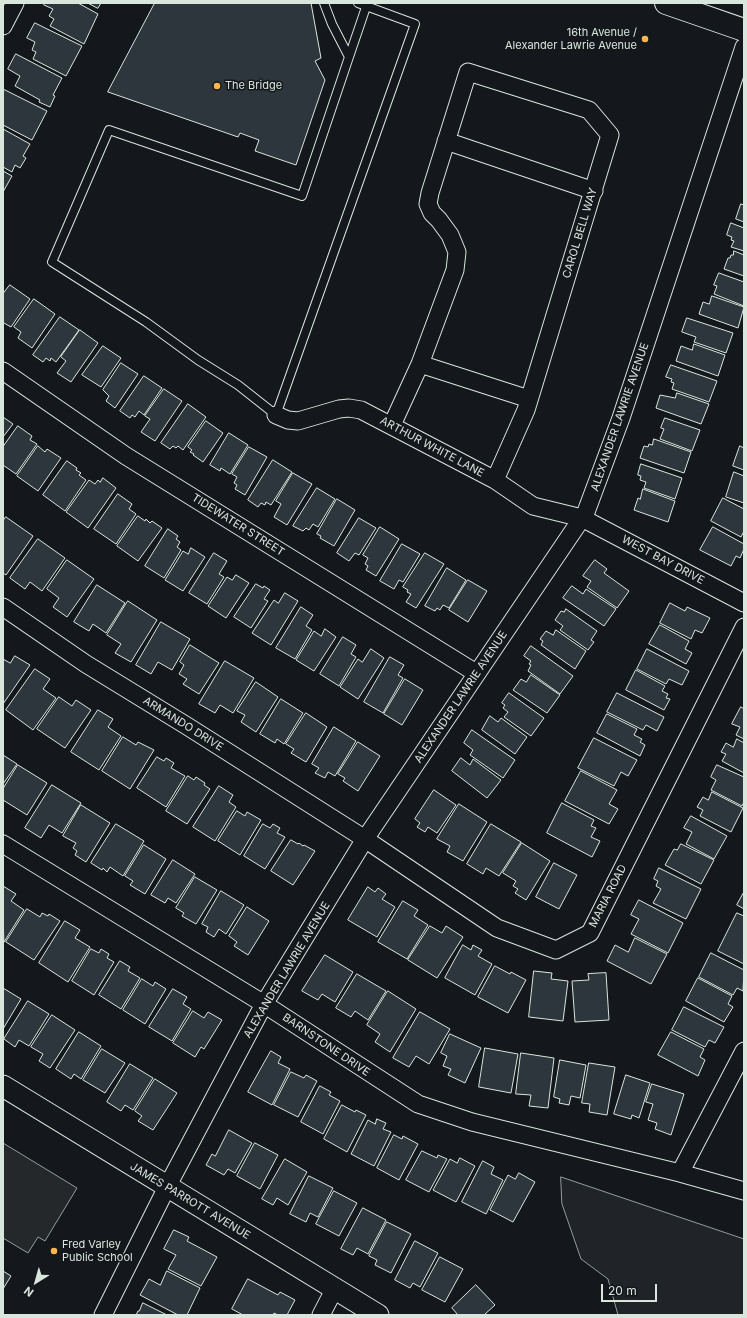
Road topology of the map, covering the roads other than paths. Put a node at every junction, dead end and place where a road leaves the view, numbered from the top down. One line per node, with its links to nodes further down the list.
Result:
1 (16, 3): 6 (street)
2 (324, 3): 9 (lane)
3 (358, 3): 5 (lane)
4 (666, 3): 7 (main road)
5 (366, 7): 9 (lane); 15 (lane)
6 (3, 26)
7 (744, 30)
8 (744, 47): 18 (street, ALEXANDER LAWRIE AVENUE)
9 (349, 57): 15 (lane)
10 (446, 141): 11 (street); 11 (street, CAROL BELL WAY); 12 (street)
11 (594, 191): 14 (street, CAROL BELL WAY)
12 (420, 364): 14 (street); 16 (street)
13 (3, 371): 22 (street, TIDEWATER STREET)
14 (529, 400): 17 (street, CAROL BELL WAY)
15 (276, 415): 16 (street, ARTHUR WHITE LANE)
16 (392, 425): 17 (street, ARTHUR WHITE LANE)
17 (495, 480): 18 (street, ARTHUR WHITE LANE)
18 (582, 518): 19 (street, WEST BAY DRIVE); 22 (street, ALEXANDER LAWRIE AVENUE)
19 (744, 602)
20 (3, 607): 23 (street, ARMANDO DRIVE)
21 (744, 627): 23 (street, MARIA ROAD)
22 (476, 673): 23 (street, ALEXANDER LAWRIE AVENUE)
23 (365, 839): 25 (street, ALEXANDER LAWRIE AVENUE)
24 (3, 844): 25 (street, BARNSTONE DRIVE)
25 (264, 1004): 28 (street, BARNSTONE DRIVE); 29 (street, ALEXANDER LAWRIE AVENUE)
26 (744, 1051): 28 (street)
27 (3, 1086): 29 (street, JAMES PARROTT AVENUE)
28 (680, 1173): 30 (street, BARNSTONE DRIVE)
29 (167, 1187): 31 (street, JAMES PARROTT AVENUE); 32 (street, ALEXANDER LAWRIE AVENUE)
30 (744, 1191)
31 (335, 1288): 33 (street); 34 (street, JAMES PARROTT AVENUE)
32 (103, 1315)
33 (321, 1315)
34 (378, 1315)

